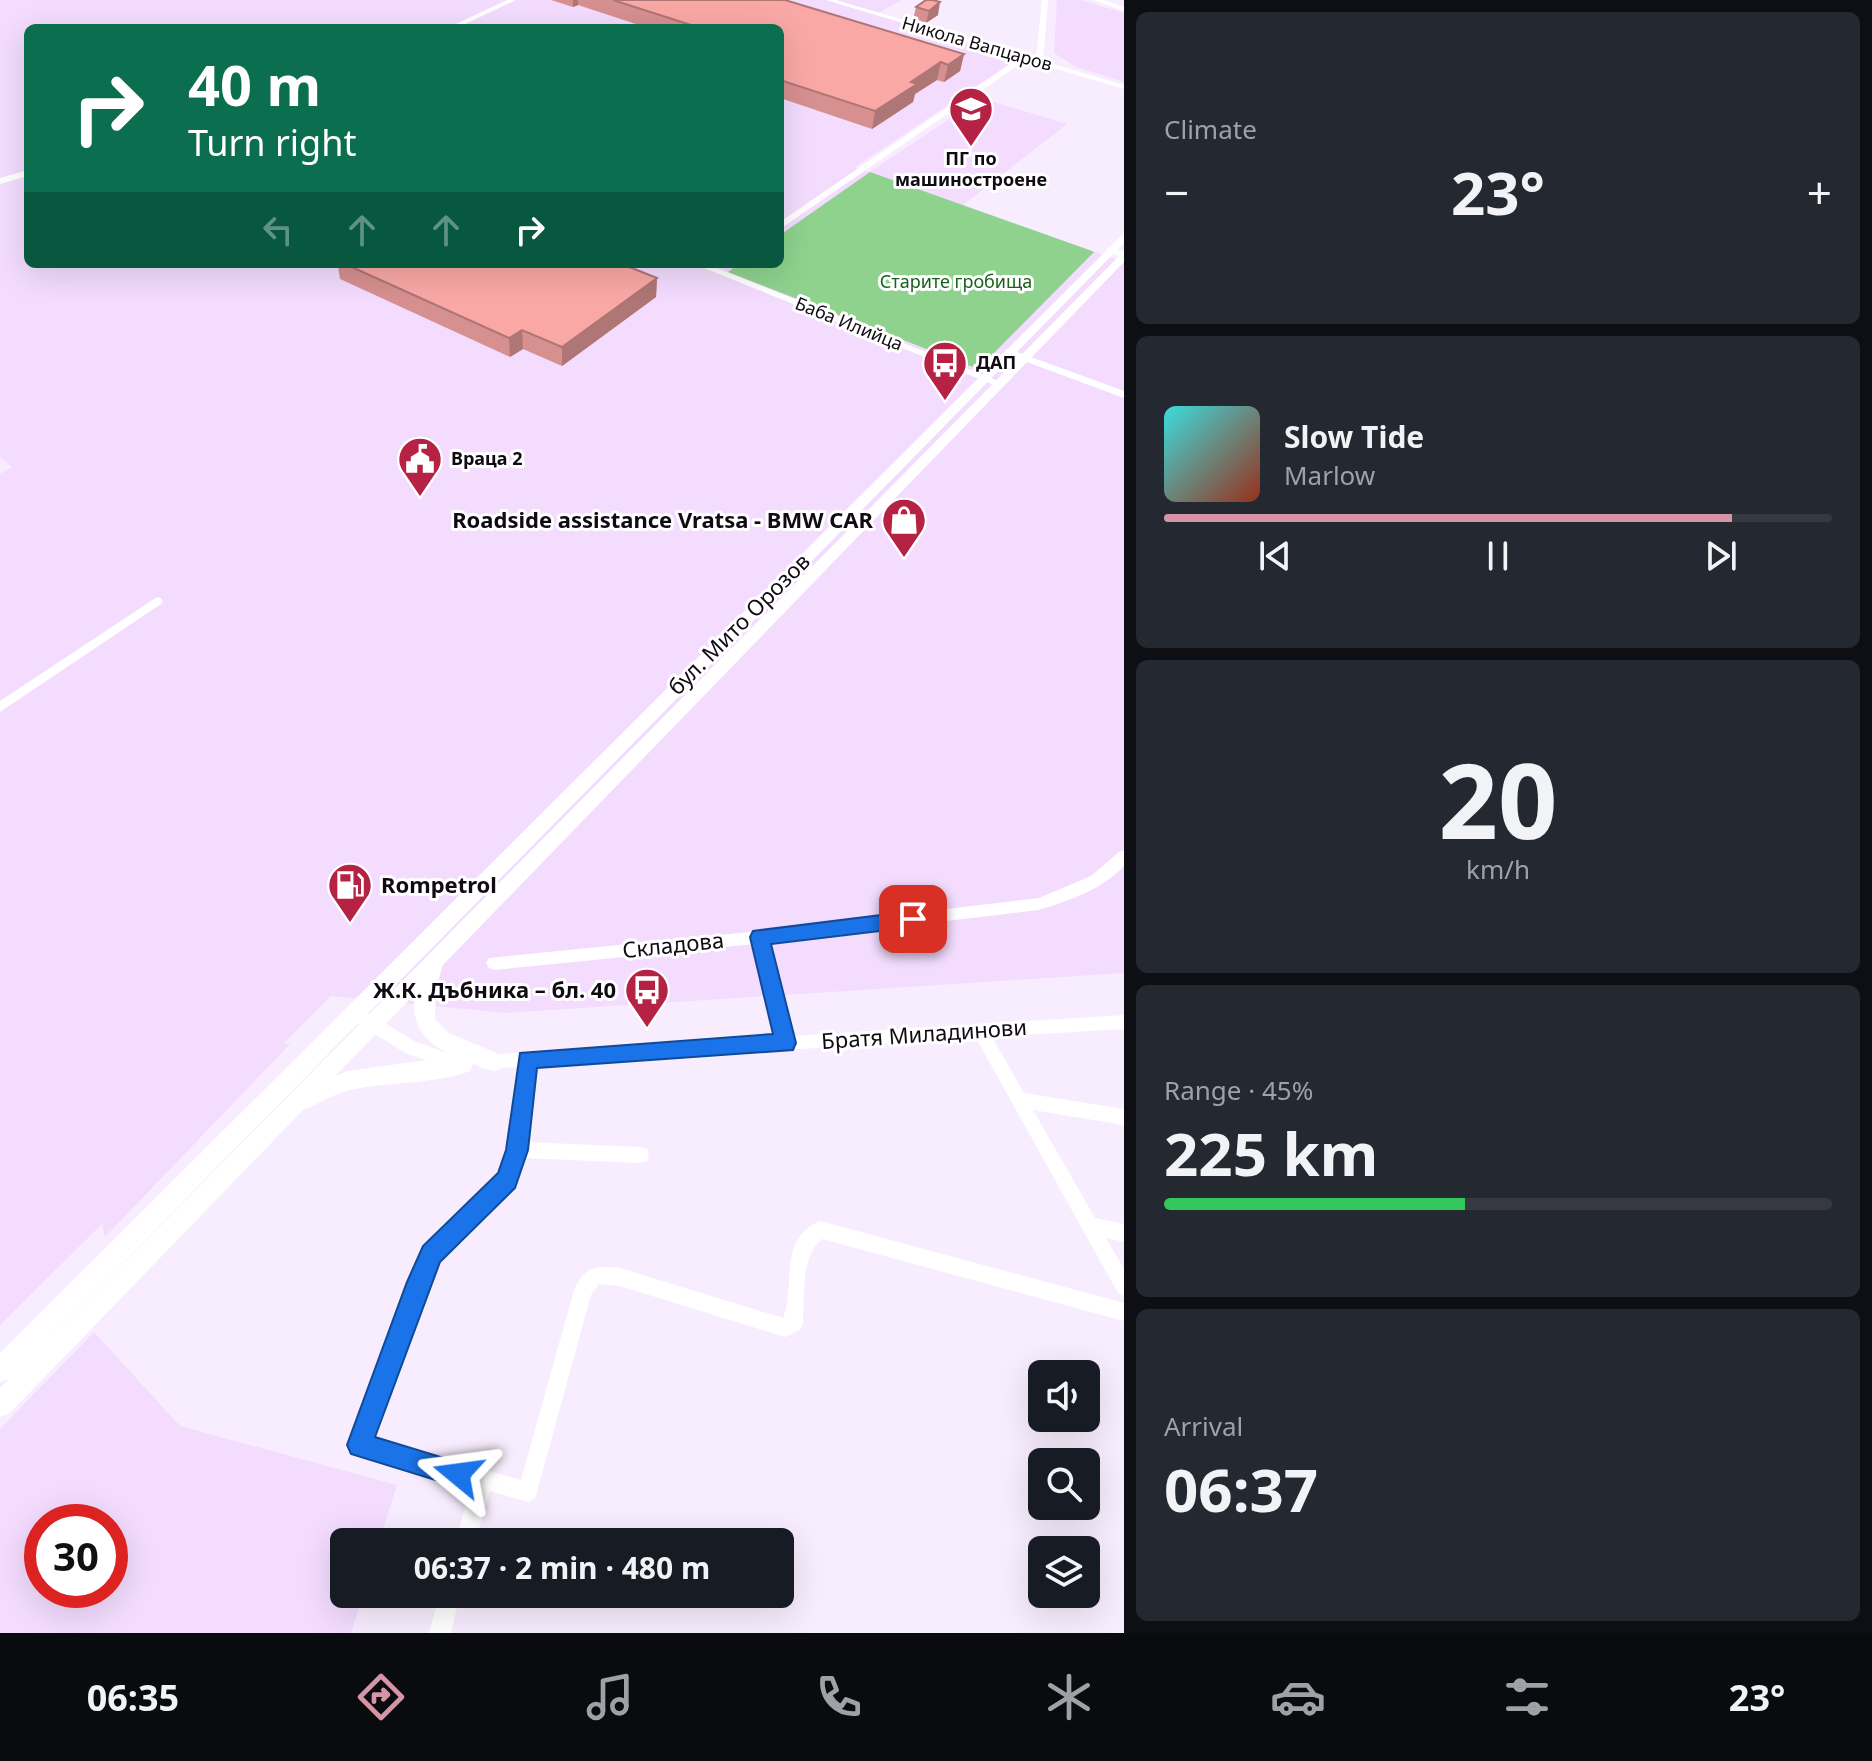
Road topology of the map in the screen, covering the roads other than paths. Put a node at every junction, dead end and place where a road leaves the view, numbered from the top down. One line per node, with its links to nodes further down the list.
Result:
1 (513, 0): 6 (street)
2 (829, 0): 7 (street, Никола Вапцаров)
3 (1045, 0): 8 (street)
4 (1096, 0): 5 (street)
5 (1124, 9)
6 (460, 24)
7 (1024, 58): 8 (street, Никола Вапцаров); 12 (street)
8 (1039, 62): 9 (street, Никола Вапцаров)
9 (1124, 87)
10 (24, 174): 11 (street)
11 (2, 181)
12 (784, 223)
13 (1124, 236): 14 (main road, бул. Мито Орозов)
14 (1110, 250): 15 (street); 17 (main road, бул. Мито Орозов)
15 (1124, 255): 18 (main road, бул. Мито Орозов)
16 (722, 268): 19 (street, Баба Илийца)
17 (1009, 352): 18 (street); 19 (main road, бул. Мито Орозов)
18 (1024, 357): 19 (main road, бул. Мито Орозов); 20 (street)
19 (990, 381): 25 (main road, бул. Мито Орозов); 27 (main road, бул. Мито Орозов)
20 (1124, 395)
21 (157, 601): 22 (street)
22 (0, 707)
23 (1124, 856): 24 (street, Складова)
24 (760, 937): 26 (street, Складова); 30 (street)
25 (435, 958): 27 (main road, бул. Мито Орозов); 32 (main road)
26 (494, 963)
27 (363, 1018): 33 (street, Братя Миладинови); 35 (main road); 43 (main road)
28 (1124, 1022): 29 (street, Братя Миладинови)
29 (980, 1031): 30 (street, Братя Миладинови); 34 (street)
30 (786, 1043): 31 (street, Братя Миладинови)
31 (527, 1060): 32 (street, Братя Миладинови); 37 (street)
32 (494, 1062): 33 (street, Братя Миладинови)
33 (463, 1064): 35 (main road)
34 (1019, 1100): 36 (street); 39 (street)
35 (293, 1104): 44 (main road)
36 (1124, 1117)
37 (517, 1150): 38 (street); 45 (street)
38 (641, 1155)
39 (1090, 1226): 40 (street); 41 (street)
40 (1124, 1233)
41 (1124, 1287)
42 (1124, 1312): 45 (street)
43 (0, 1370)
44 (0, 1405)
45 (483, 1481): 46 (street)
46 (469, 1528)
47 (446, 1608): 48 (street)
48 (440, 1633)

